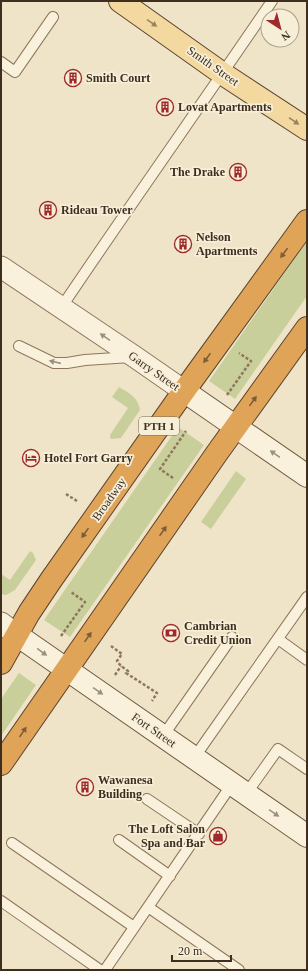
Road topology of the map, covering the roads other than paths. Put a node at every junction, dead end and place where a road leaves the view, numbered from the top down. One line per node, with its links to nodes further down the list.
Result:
1 (120, 1): 5 (main road, Smith Street, one-way to 5)
2 (272, 1): 5 (lane)
3 (53, 17): 4 (lane)
4 (1, 62)
5 (223, 74): 6 (main road, Smith Street, one-way to 6); 9 (lane)
6 (307, 129)
7 (307, 222): 13 (highway, Broadway / PTH 1, one-way to 13)
8 (1, 267): 9 (street, Garry Street)
9 (61, 308): 12 (street, Garry Street, one-way to 9)
10 (307, 328): 14 (highway, one-way to 10)
11 (19, 346): 12 (lane, one-way to 11)
12 (135, 357): 13 (street, Garry Street)
13 (184, 391): 14 (street, Garry Street); 17 (highway, Broadway / PTH 1, one-way to 17)
14 (235, 427): 15 (street, Garry Street, one-way to 14); 22 (highway, one-way to 14)
15 (307, 476)
16 (307, 597): 19 (lane)
17 (9, 629): 21 (highway, Broadway / PTH 1); 22 (street, Fort Street, one-way to 22)
18 (232, 637): 23 (lane)
19 (278, 639): 20 (lane); 24 (lane)
20 (307, 660)
21 (1, 663)
22 (66, 669): 23 (street, Fort Street, one-way to 23); 25 (highway, one-way to 22)
23 (162, 736): 24 (street, Fort Street)
24 (194, 758): 27 (street, Fort Street)
25 (1, 764)
26 (307, 769): 27 (lane)
27 (239, 789): 29 (street, Fort Street, one-way to 29); 30 (lane)
28 (147, 799): 30 (lane)
29 (305, 831)
30 (198, 834): 33 (lane)
31 (119, 840): 33 (lane)
32 (12, 843): 36 (lane)
33 (170, 876): 35 (lane)
34 (1, 901): 37 (lane)
35 (148, 907): 36 (lane); 39 (lane)
36 (134, 927): 38 (lane)
37 (100, 970)
38 (105, 970)
39 (239, 970)

